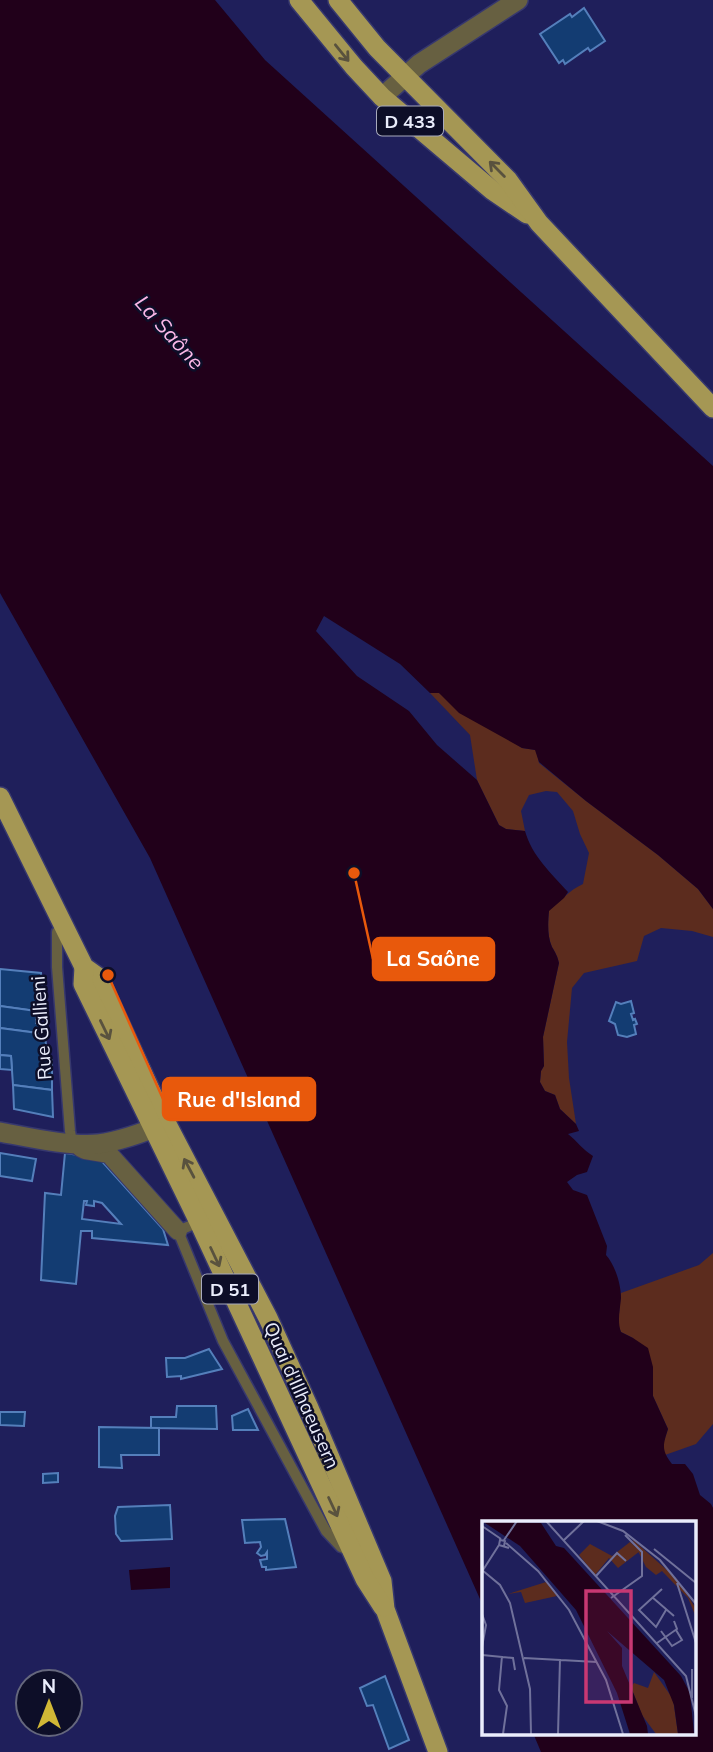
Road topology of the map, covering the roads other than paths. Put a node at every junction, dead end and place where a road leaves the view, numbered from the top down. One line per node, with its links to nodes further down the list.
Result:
1 (299, 0): 5 (main road, D 433, one-way to 5)
2 (338, 0): 4 (main road, D 433)
3 (517, 0): 4 (street)
4 (405, 76): 5 (street); 6 (main road, D 433, one-way to 4)
5 (382, 97): 6 (main road, D 433)
6 (539, 222): 7 (main road, D 433)
7 (713, 408)
8 (0, 797): 9 (main road, Quai d'Illhaeusern / D 51)
9 (65, 927): 10 (main road, Quai d'Illhaeusern / D 51); 12 (lane, Rue Gallieni)
10 (159, 1126): 12 (street); 13 (main road, Quai d'Illhaeusern / D 51)
11 (0, 1132): 12 (street)
12 (71, 1137): 14 (street)
13 (206, 1219): 14 (lane); 15 (main road, Quai d'Illhaeusern / D 51)
14 (178, 1231): 15 (lane)
15 (361, 1550): 16 (main road, Quai d'Illhaeusern / D 51)
16 (438, 1752)

